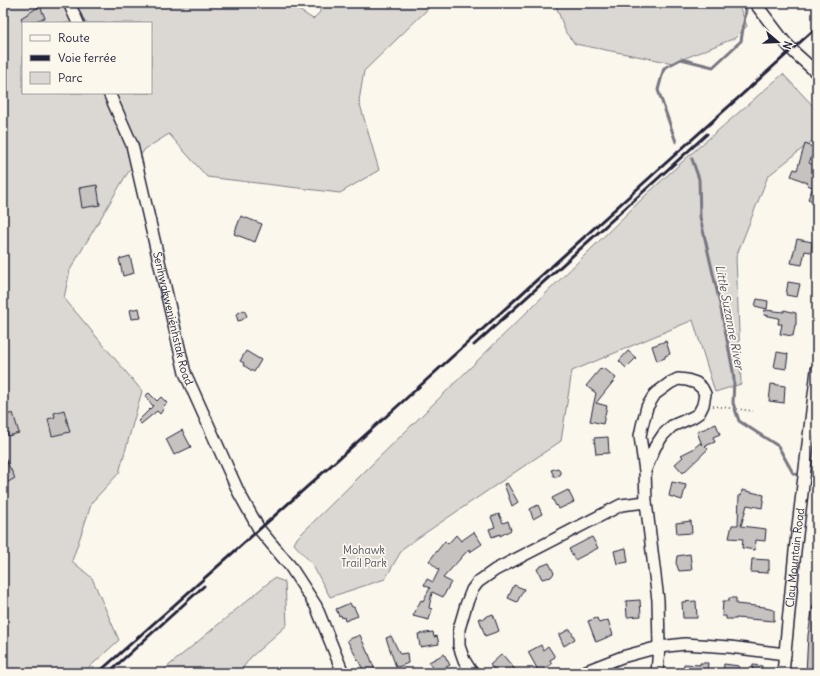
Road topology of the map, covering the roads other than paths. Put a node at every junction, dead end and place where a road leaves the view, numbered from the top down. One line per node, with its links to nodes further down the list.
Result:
1 (69, 3): 3 (street)
2 (755, 3): 4 (street)
3 (78, 22)
4 (817, 73)
5 (109, 94): 11 (street, Serihwakweniénhstak Road)
6 (817, 370): 10 (street, Clay Mountain Road)
7 (645, 471): 7 (street); 8 (street)
8 (646, 502): 9 (street); 12 (street)
9 (659, 646): 10 (street); 13 (street); 14 (street)
10 (785, 654): 15 (street, Clay Mountain Road)
11 (343, 673)
12 (472, 673)
13 (581, 673)
14 (657, 673)
15 (783, 673)

